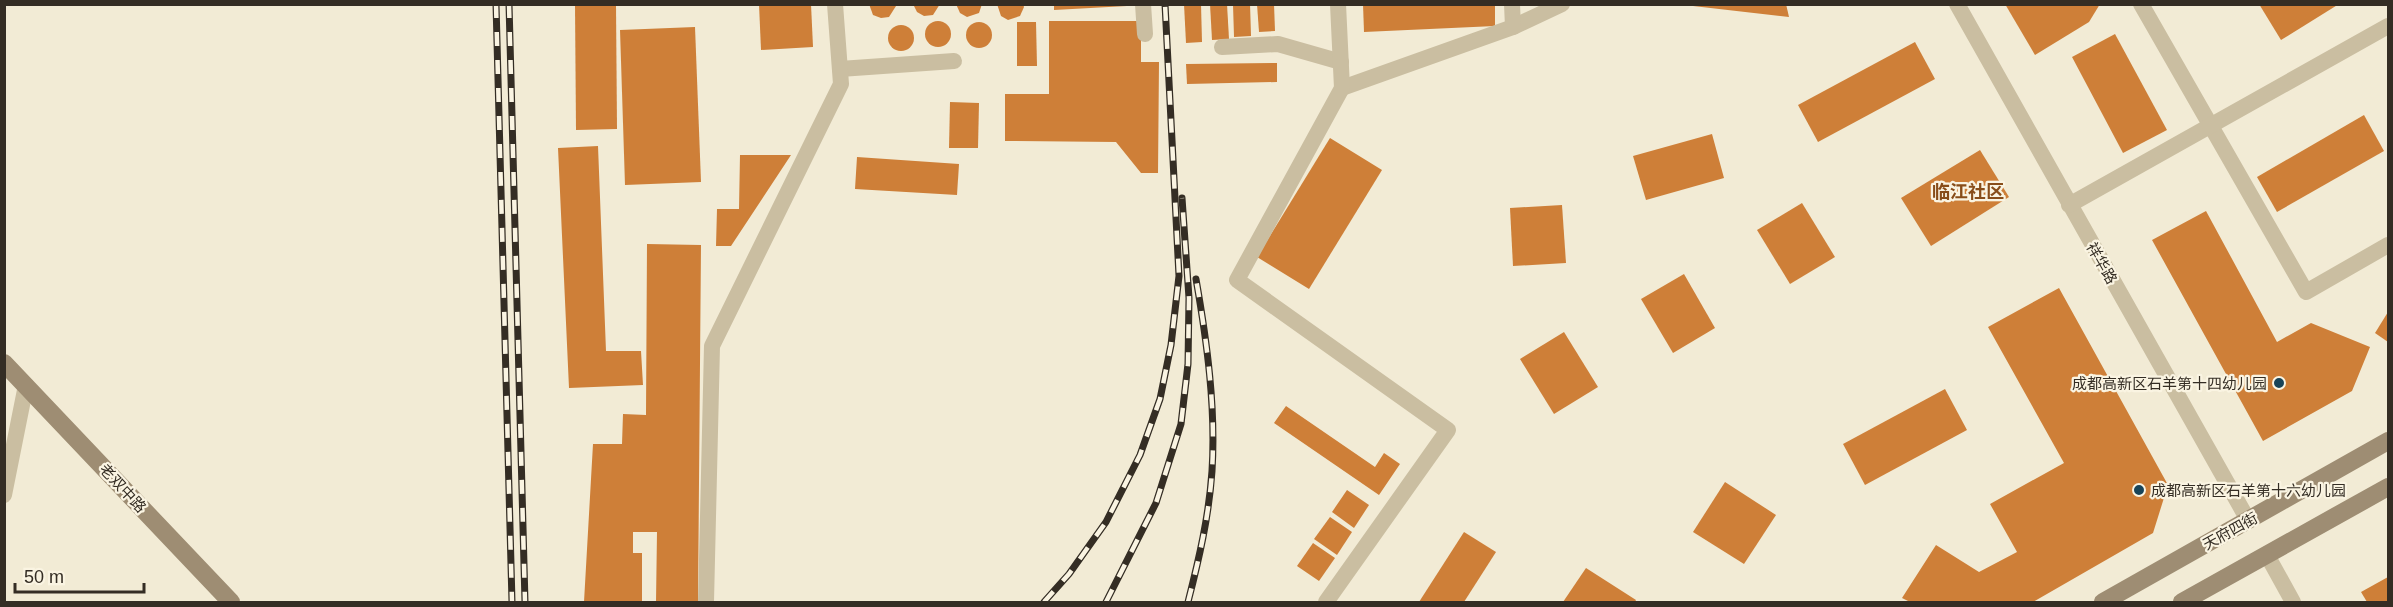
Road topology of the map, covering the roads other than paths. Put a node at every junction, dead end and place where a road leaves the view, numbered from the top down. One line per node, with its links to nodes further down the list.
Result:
1 (835, 4): 14 (street)
2 (1143, 4): 10 (street)
3 (1338, 4): 13 (street)
4 (1512, 4): 9 (street)
5 (1562, 4): 9 (street)
6 (1957, 4): 17 (street, 祥华路)
7 (2141, 4): 16 (street)
8 (2388, 26): 16 (street)
9 (1513, 27): 15 (street)
10 (1145, 34)
11 (1222, 46): 13 (street)
12 (954, 61): 14 (street)
13 (1341, 62): 15 (street)
14 (840, 69): 28 (street)
15 (1342, 88): 29 (street)
16 (2210, 126): 17 (street); 18 (street)
17 (2069, 205): 24 (street, 祥华路)
18 (2388, 245)
19 (4, 363): 20 (main road, 老双中路)
20 (26, 385): 23 (street); 26 (main road, 老双中路)
21 (2388, 441): 24 (main road, 天府四街)
22 (2388, 487): 25 (main road)
23 (4, 495)
24 (2248, 520): 30 (main road, 天府四街)
25 (2267, 555): 31 (main road); 32 (street)
26 (225, 596): 27 (main road, 老双中路)
27 (236, 603)
28 (706, 603)
29 (1326, 603)
30 (2103, 603)
31 (2182, 603)
32 (2293, 603)

